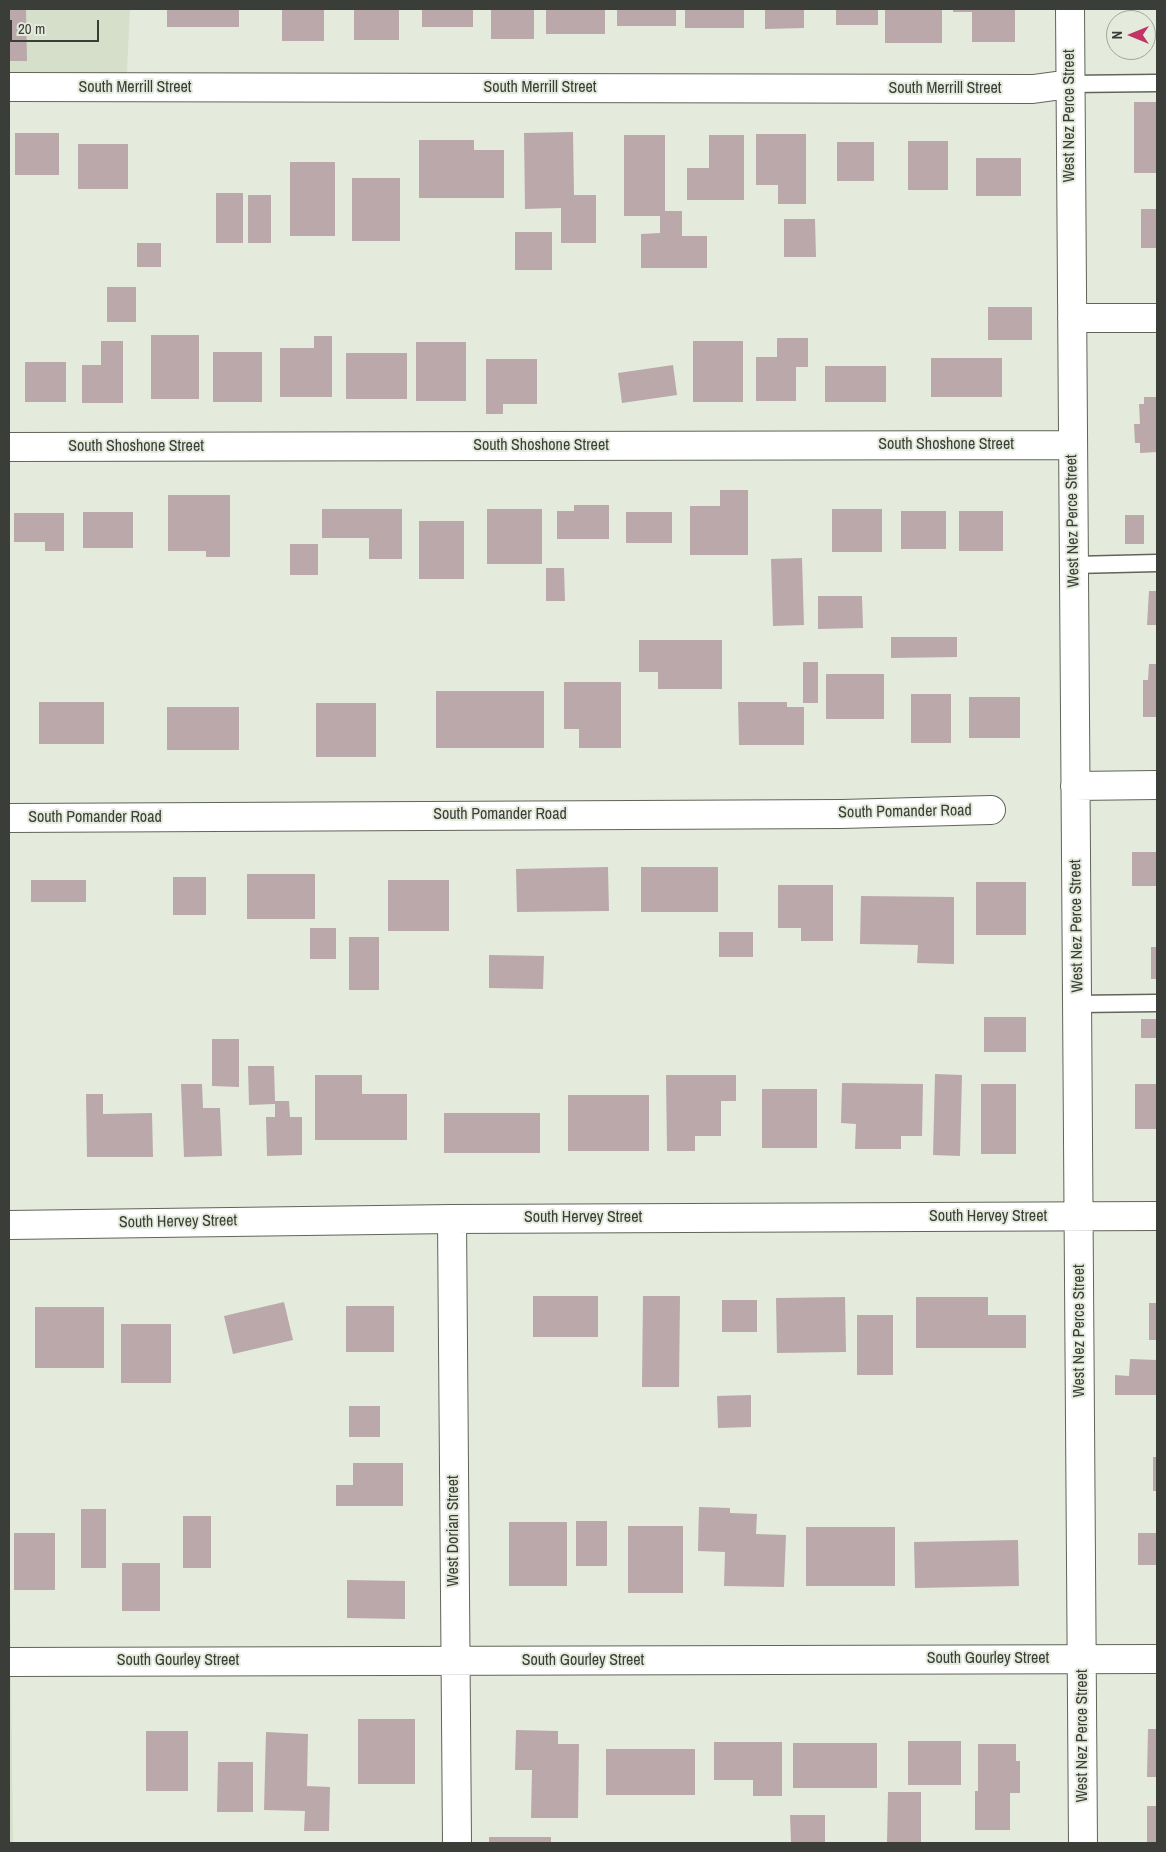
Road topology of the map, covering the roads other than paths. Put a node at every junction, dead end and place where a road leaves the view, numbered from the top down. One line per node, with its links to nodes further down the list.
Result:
1 (1070, 9): 3 (street, West Nez Perce Street)
2 (1157, 83): 3 (lane)
3 (1070, 84): 4 (street, South Merrill Street); 5 (street, West Nez Perce Street)
4 (9, 87)
5 (1072, 318): 6 (street); 7 (street, West Nez Perce Street)
6 (1157, 318)
7 (1073, 445): 8 (street, South Shoshone Street); 10 (street, West Nez Perce Street)
8 (9, 447)
9 (1157, 563): 10 (lane)
10 (1074, 565): 12 (street, West Nez Perce Street)
11 (1157, 785): 12 (street)
12 (1075, 786): 16 (street, West Nez Perce Street)
13 (991, 810): 14 (street, South Pomander Road)
14 (9, 818)
15 (1157, 1003): 16 (lane)
16 (1077, 1004): 17 (street, West Nez Perce Street)
17 (1079, 1216): 18 (street, South Hervey Street); 19 (street, South Hervey Street); 21 (street, West Nez Perce Street)
18 (1157, 1216)
19 (452, 1219): 20 (street, South Hervey Street); 23 (street, West Dorian Street)
20 (9, 1225)
21 (1082, 1659): 22 (street, South Gourley Street); 23 (street, South Gourley Street); 26 (street, West Nez Perce Street)
22 (1157, 1659)
23 (456, 1661): 24 (street, South Gourley Street); 25 (street, West Dorian Street)
24 (9, 1662)
25 (457, 1843)
26 (1083, 1843)

